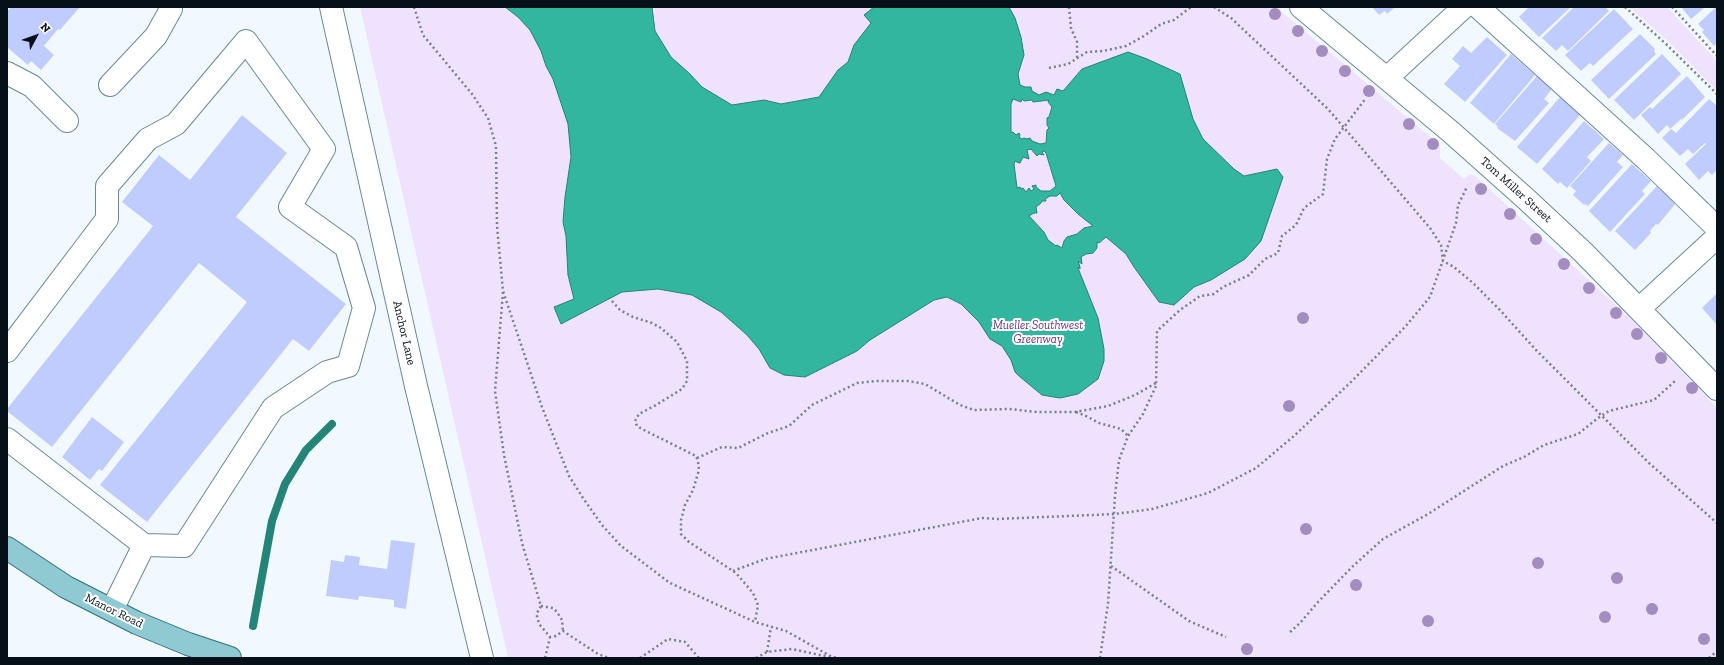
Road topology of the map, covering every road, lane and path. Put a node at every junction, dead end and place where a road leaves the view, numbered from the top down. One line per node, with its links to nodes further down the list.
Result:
1 (331, 7): 56 (street, Anchor Lane)
2 (414, 7): 26 (path)
3 (1069, 7): 13 (path)
4 (1191, 7): 13 (path)
5 (1214, 7): 21 (path)
6 (1301, 7): 16 (street, Tom Miller Street)
7 (1464, 7): 16 (street)
8 (1478, 7): 23 (street)
9 (1625, 7): 18 (path)
10 (1672, 7): 12 (path)
11 (171, 8): 17 (street)
12 (1717, 56)
13 (1078, 58): 14 (path)
14 (1049, 68)
15 (7, 73): 20 (street)
16 (1387, 78): 28 (street, Tom Miller Street)
17 (110, 85)
18 (1717, 94)
19 (1366, 98): 21 (path)
20 (67, 121)
21 (1344, 127): 25 (path); 31 (path)
22 (1467, 186): 25 (path)
23 (1717, 228)
24 (1717, 237): 28 (street)
25 (1443, 261): 34 (path); 38 (path)
26 (503, 292): 44 (path); 46 (path)
27 (612, 301): 37 (path)
28 (1640, 308): 32 (street, Tom Miller Street)
29 (7, 351): 40 (street)
30 (1675, 381): 34 (path)
31 (1156, 383): 33 (path); 35 (path)
32 (1717, 389)
33 (1075, 412): 35 (path); 37 (path)
34 (1601, 416): 39 (path); 49 (path)
35 (1128, 436): 38 (path)
36 (7, 439): 40 (street)
37 (697, 458): 43 (path)
38 (1115, 514): 42 (path); 43 (path)
39 (1717, 523)
40 (144, 545): 45 (street)
41 (7, 548): 45 (main road, Manor Road)
42 (1111, 566): 51 (path); 63 (path)
43 (733, 571): 46 (path)
44 (541, 606): 48 (path); 50 (path)
45 (112, 610): 55 (main road, Manor Road)
46 (755, 622): 47 (path)
47 (771, 627): 53 (path); 54 (path)
48 (563, 631): 50 (path); 58 (path)
49 (1290, 632)
50 (550, 637): 57 (path)
51 (1226, 637)
52 (1717, 651): 64 (path)
53 (767, 652): 54 (path); 61 (path)
54 (832, 657): 62 (path)
55 (230, 658)
56 (482, 658)
57 (545, 658)
58 (609, 658)
59 (640, 658): 60 (path)
60 (699, 658)
61 (756, 658)
62 (839, 658)
63 (1100, 658)
64 (1710, 658)

